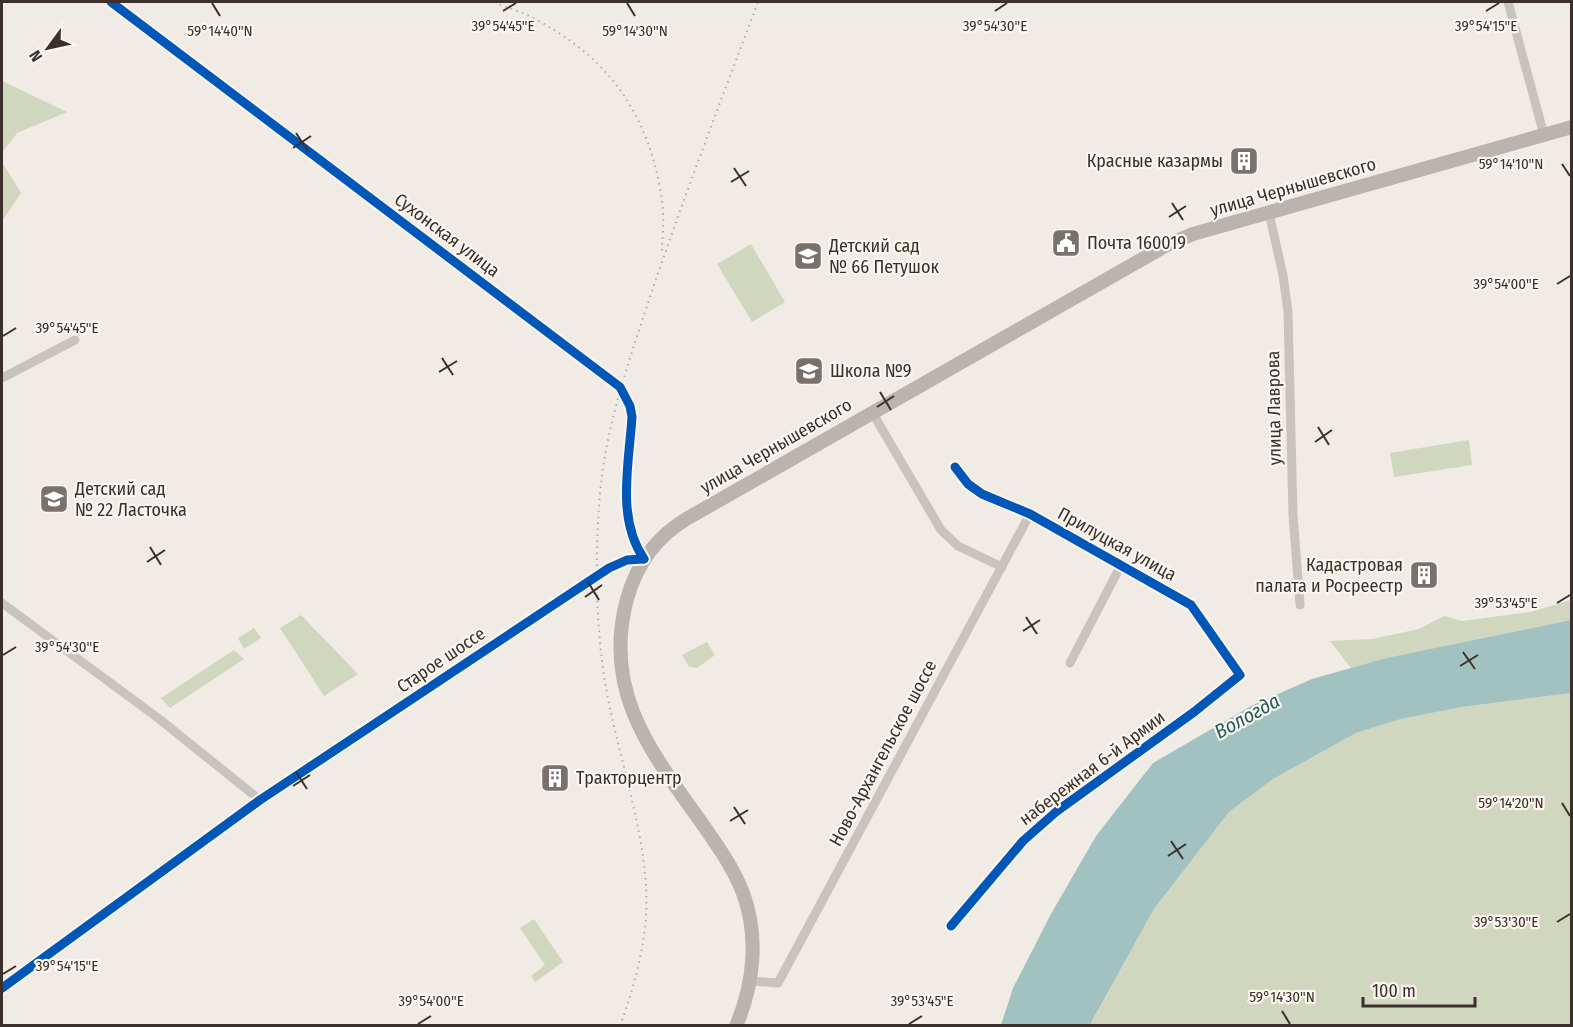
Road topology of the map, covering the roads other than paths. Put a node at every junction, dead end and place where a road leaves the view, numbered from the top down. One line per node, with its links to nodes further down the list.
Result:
1 (111, 2): 11 (street, Сухонская улица)
2 (1508, 2): 4 (street)
3 (1572, 127): 4 (main road, улица Чернышевского)
4 (1544, 135): 5 (main road, улица Чернышевского)
5 (1269, 213): 8 (main road, улица Чернышевского); 15 (street, улица Лаврова)
6 (75, 340): 7 (street)
7 (2, 378)
8 (872, 412): 11 (main road, улица Чернышевского); 13 (street)
9 (955, 467): 10 (street, Прилуцкая улица)
10 (1030, 514): 12 (street, Прилуцкая улица); 13 (street, Ново-Архангельское шоссе)
11 (644, 559): 18 (street, Старое шоссе); 20 (main road, улица Чернышевского)
12 (1121, 565): 16 (street); 17 (street, Прилуцкая улица)
13 (1002, 567): 20 (street, Ново-Архангельское шоссе)
14 (2, 603): 18 (street)
15 (1300, 605)
16 (1070, 663)
17 (1240, 675): 19 (street, набережная 6-й Армии)
18 (260, 800): 21 (street, Старое шоссе)
19 (951, 926)
20 (750, 981): 22 (main road, улица Чернышевского)
21 (2, 988)
22 (736, 1026)

